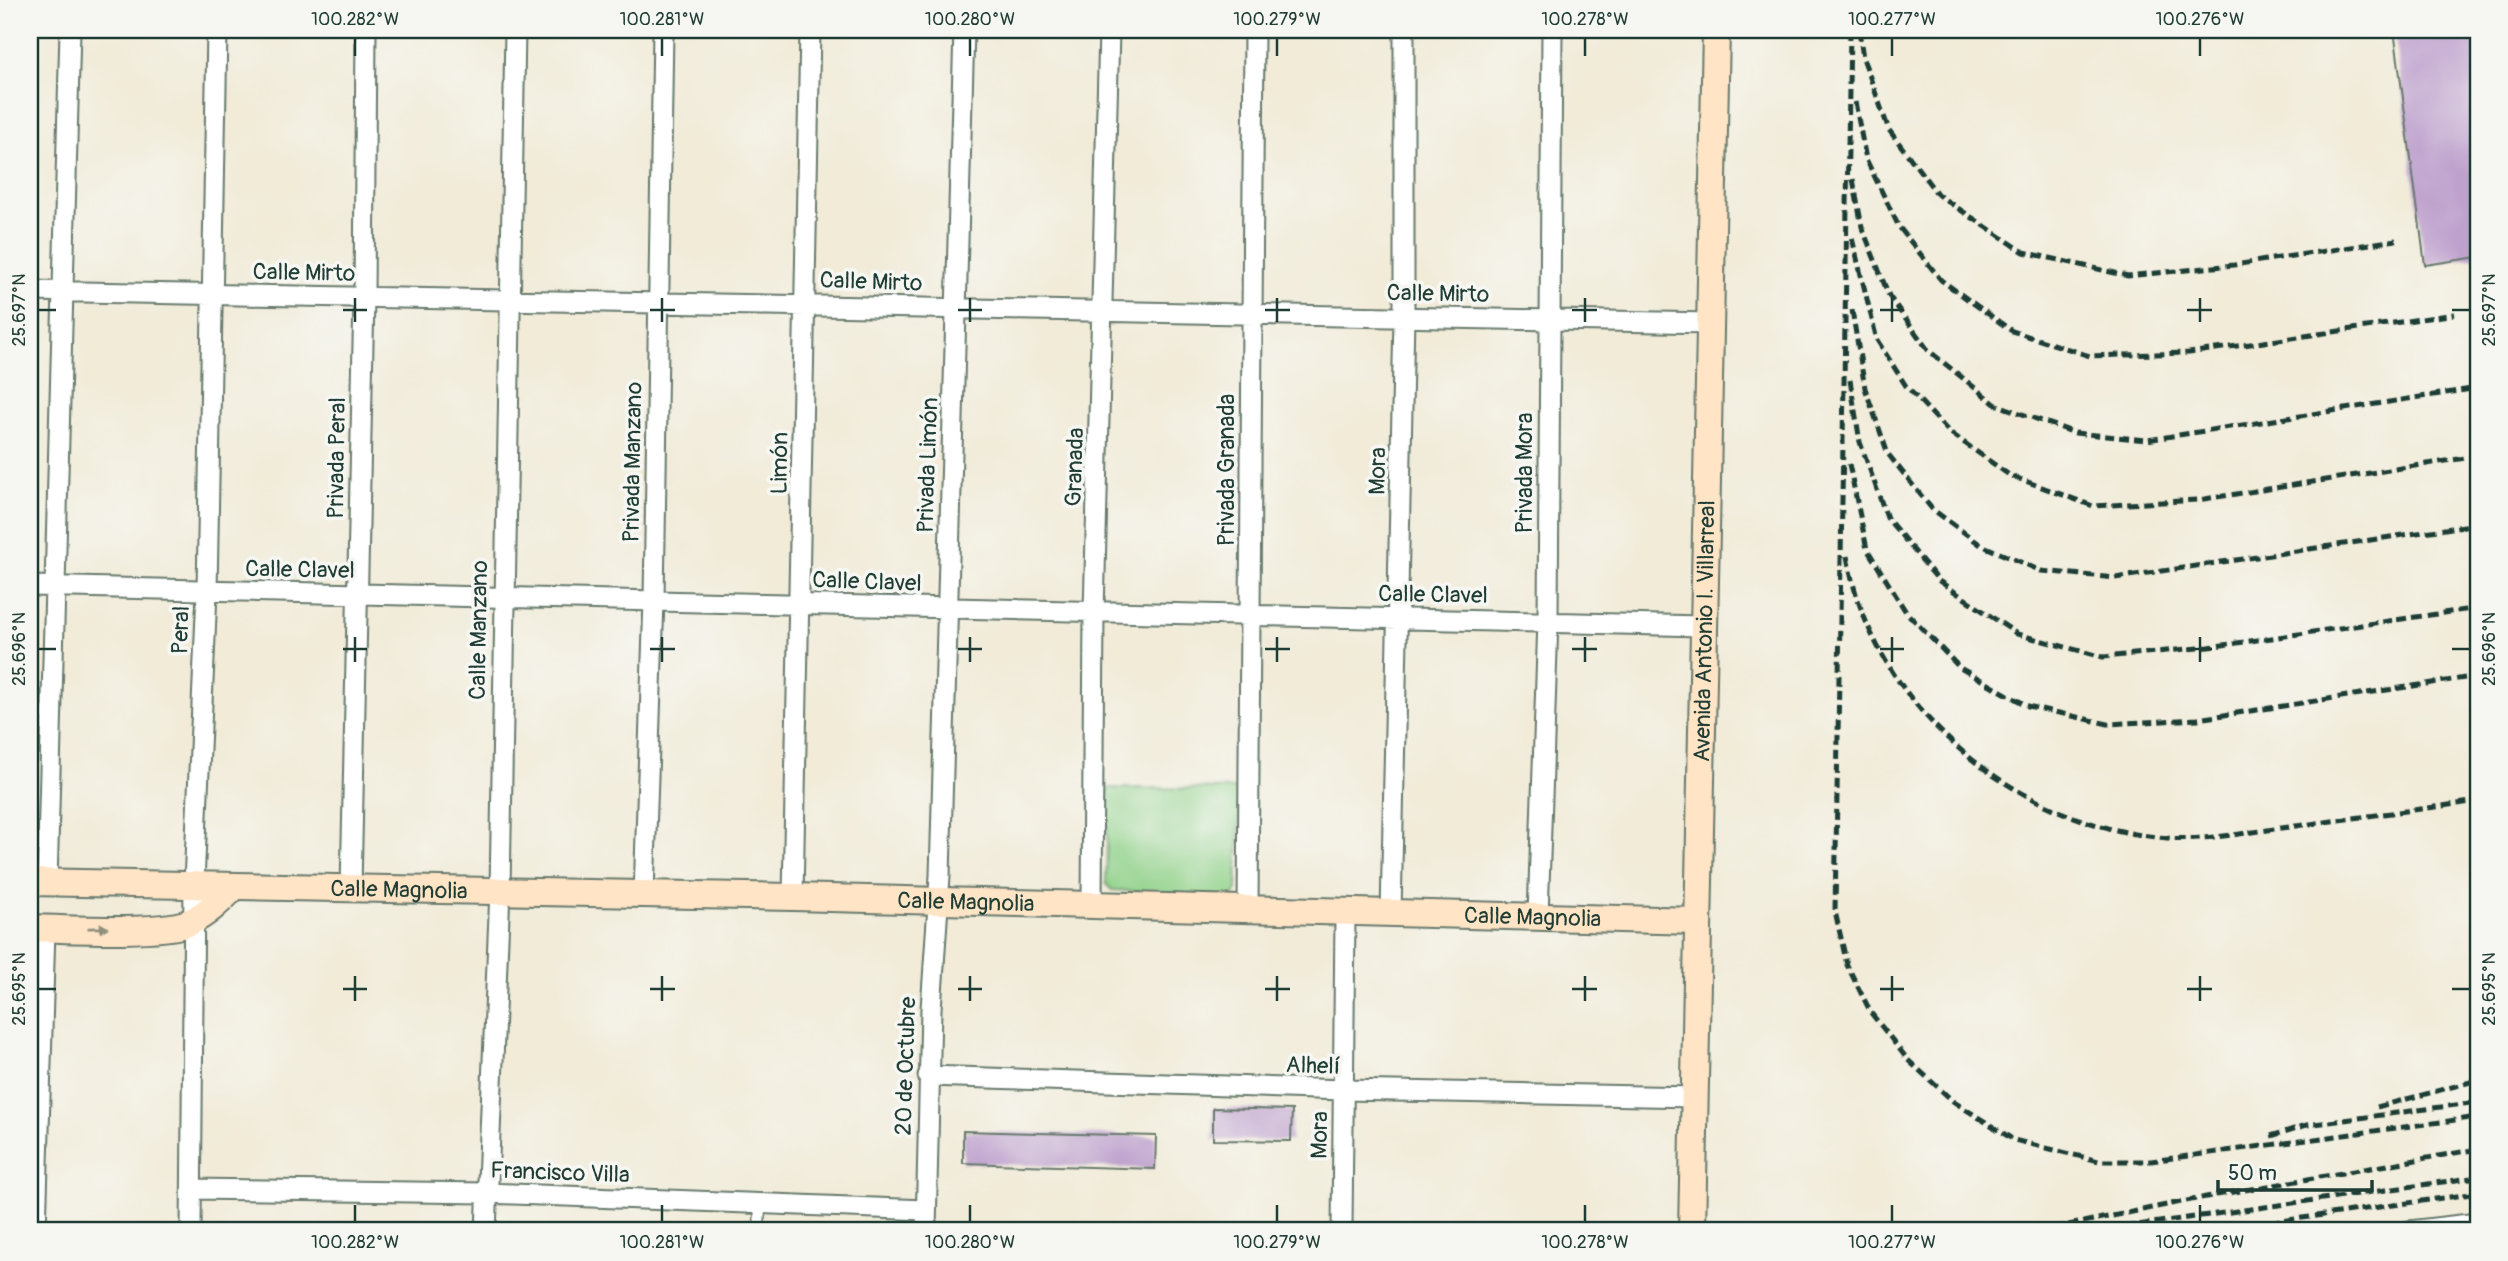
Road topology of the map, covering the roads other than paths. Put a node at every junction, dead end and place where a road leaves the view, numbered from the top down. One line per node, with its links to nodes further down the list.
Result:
1 (70, 30): 14 (street)
2 (217, 30): 15 (street, Peral)
3 (366, 30): 16 (street, Privada Peral)
4 (515, 30): 17 (street, Calle Manzano)
5 (663, 30): 18 (street, Privada Manzano)
6 (810, 30): 19 (street, Limón)
7 (964, 30): 20 (street, Privada Limón)
8 (1109, 30): 21 (street, Granada)
9 (1254, 30): 22 (street, Privada Granada)
10 (1404, 30): 23 (street, Mora)
11 (1552, 30): 24 (street, Privada Mora)
12 (1716, 30): 25 (street, Avenida Antonio I. Villarreal)
13 (30, 291): 14 (street, Calle Mirto)
14 (62, 292): 15 (street, Calle Mirto); 27 (street)
15 (213, 295): 16 (street, Calle Mirto); 28 (street, Peral)
16 (364, 298): 17 (street, Calle Mirto); 29 (street, Privada Peral)
17 (510, 299): 18 (street, Calle Mirto); 30 (street, Calle Manzano)
18 (659, 303): 19 (street, Calle Mirto); 31 (street, Privada Manzano)
19 (807, 304): 20 (street, Calle Mirto); 32 (street, Limón)
20 (957, 308): 21 (street, Calle Mirto); 33 (street, Privada Limón)
21 (1104, 310): 22 (street, Calle Mirto); 34 (street, Granada)
22 (1252, 313): 23 (street, Calle Mirto); 35 (street, Privada Granada)
23 (1404, 317): 24 (street, Calle Mirto); 36 (street, Mora)
24 (1549, 319): 25 (street, Calle Mirto); 37 (street, Privada Mora)
25 (1711, 323): 38 (street, Avenida Antonio I. Villarreal)
26 (30, 586): 27 (street, Calle Clavel)
27 (57, 587): 28 (street, Calle Clavel); 39 (street)
28 (206, 592): 29 (street, Calle Clavel); 40 (street, Peral)
29 (358, 594): 30 (street, Calle Clavel); 42 (street, Privada Peral)
30 (503, 597): 31 (street, Calle Clavel); 43 (street, Calle Manzano)
31 (654, 600): 32 (street, Calle Clavel); 44 (street, Privada Manzano)
32 (800, 603): 33 (street, Calle Clavel); 45 (street, Limón)
33 (947, 608): 34 (street, Calle Clavel); 46 (street, Privada Limón)
34 (1094, 612): 35 (street, Calle Clavel); 47 (street, Granada)
35 (1250, 614): 36 (street, Calle Clavel); 48 (street, Privada Granada)
36 (1399, 618): 37 (street, Calle Clavel); 49 (street, Mora)
37 (1548, 620): 38 (street, Calle Clavel); 51 (street, Privada Mora)
38 (1702, 626): 53 (street, Avenida Antonio I. Villarreal)
39 (39, 882): 40 (street, Calle Magnolia)
40 (194, 883): 41 (street, Calle Magnolia); 52 (street, Peral)
41 (234, 886): 42 (street, Calle Magnolia); 52 (street)
42 (351, 887): 43 (street, Calle Magnolia)
43 (500, 890): 44 (street, Calle Magnolia); 60 (street, Calle Manzano)
44 (644, 894): 45 (street, Calle Magnolia)
45 (793, 897): 46 (street, Calle Magnolia)
46 (938, 901): 47 (street, Calle Magnolia); 55 (street, 20 de Octubre)
47 (1092, 905): 48 (street, Calle Magnolia)
48 (1248, 911): 50 (street, Calle Magnolia)
49 (1391, 913): 50 (street, Calle Magnolia); 51 (street, Calle Magnolia)
50 (1345, 914): 56 (street, Mora)
51 (1538, 916): 53 (street, Calle Magnolia)
52 (195, 919): 54 (street, one-way to 52); 59 (street, Peral)
53 (1697, 921): 57 (street, Avenida Antonio I. Villarreal)
54 (37, 929): 58 (street)
55 (928, 1076): 56 (street, Alhelí); 62 (street, 20 de Octubre)
56 (1344, 1090): 57 (street, Alhelí); 69 (street, Mora)
57 (1695, 1097): 70 (street, Avenida Antonio I. Villarreal)
58 (34, 1144): 64 (street)
59 (192, 1189): 60 (street, Francisco Villa); 65 (street, Peral)
60 (486, 1193): 61 (street, Francisco Villa); 66 (street, Calle Manzano)
61 (760, 1205): 62 (street, Francisco Villa); 67 (lane)
62 (926, 1210): 68 (street, 20 de Octubre)
63 (2478, 1223): 71 (street)
64 (36, 1231)
65 (191, 1231)
66 (486, 1231)
67 (759, 1231)
68 (926, 1231)
69 (1342, 1231)
70 (1692, 1231)
71 (2409, 1231)

